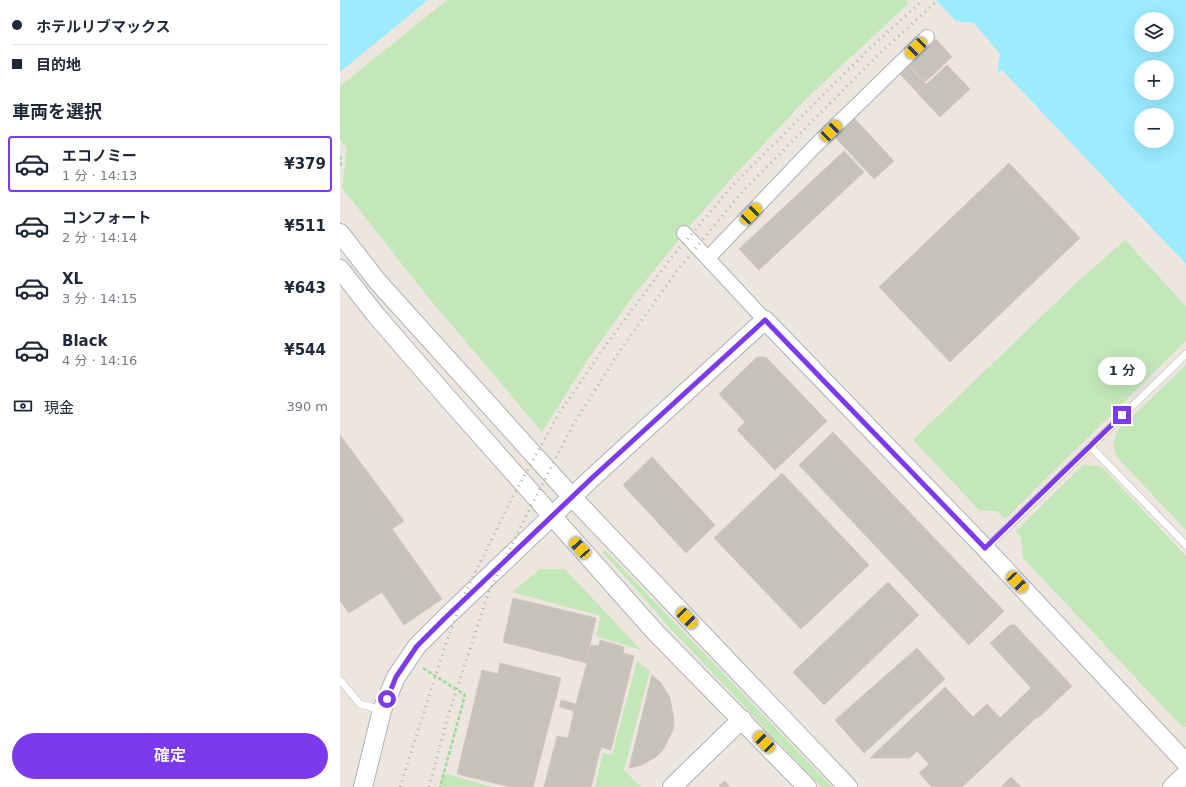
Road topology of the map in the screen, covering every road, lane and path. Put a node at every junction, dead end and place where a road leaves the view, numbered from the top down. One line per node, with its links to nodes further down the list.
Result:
1 (927, 37): 6 (street)
2 (340, 156): 3 (path)
3 (340, 168)
4 (340, 233): 11 (street)
5 (684, 233): 6 (street)
6 (708, 258): 8 (street)
7 (340, 269): 12 (street)
8 (765, 320): 11 (street); 14 (street)
9 (1186, 354): 10 (lane)
10 (1090, 446): 13 (lane); 14 (lane)
11 (572, 497): 12 (street); 25 (street)
12 (552, 517): 17 (street); 18 (street)
13 (1186, 545)
14 (985, 548): 19 (street)
15 (423, 668): 22 (path)
16 (340, 680): 17 (lane)
17 (382, 710): 21 (street)
18 (742, 719): 23 (street); 24 (street)
19 (1186, 763)
20 (1186, 774): 26 (street)
21 (363, 787)
22 (440, 787)
23 (672, 787)
24 (807, 787)
25 (848, 787)
26 (1172, 787)

